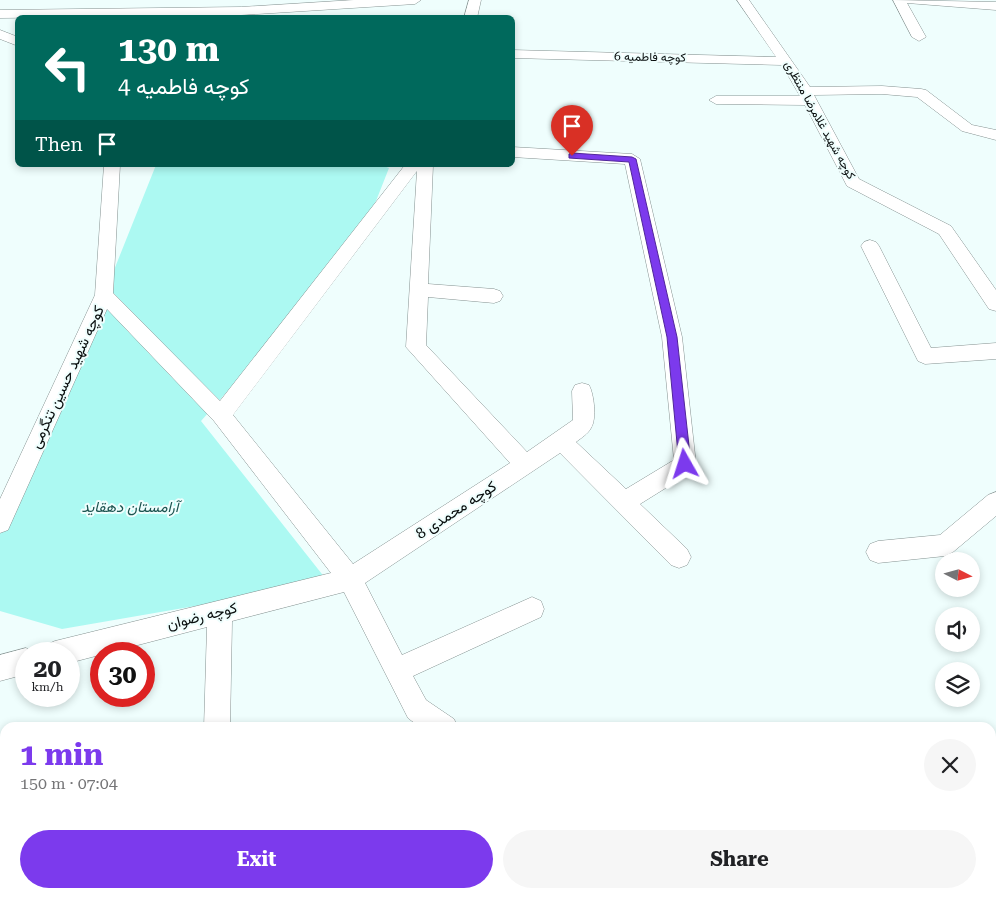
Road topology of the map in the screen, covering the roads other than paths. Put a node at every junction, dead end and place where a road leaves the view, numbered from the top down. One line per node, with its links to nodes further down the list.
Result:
1 (415, 0): 7 (street)
2 (476, 0): 8 (street)
3 (743, 0): 13 (street, کوچه شهید غلامرضا منتظری)
4 (899, 0): 10 (street)
5 (909, 0): 6 (street)
6 (996, 6)
7 (0, 14)
8 (471, 15)
9 (0, 34): 11 (street)
10 (918, 37)
11 (15, 41)
12 (515, 54): 13 (street, کوچه فاطمیه 6)
13 (787, 61): 14 (street, کوچه شهید غلامرضا منتظری)
14 (808, 96): 15 (street); 16 (street); 25 (street, کوچه شهید غلامرضا منتظری)
15 (716, 100)
16 (996, 135)
17 (515, 152): 31 (street)
18 (112, 167): 23 (street, کوچه شهید حسین تنگرمی)
19 (411, 167): 28 (street)
20 (425, 167): 22 (street)
21 (870, 246): 26 (street)
22 (419, 290): 24 (street); 30 (street)
23 (104, 295): 28 (street); 33 (street, کوچه شهید حسین تنگرمی)
24 (494, 296)
25 (996, 304)
26 (996, 351)
27 (582, 391): 29 (street, کوچه محمدی 8)
28 (221, 415): 36 (street)
29 (562, 441): 30 (street, کوچه محمدی 8); 31 (street)
30 (525, 465): 36 (street, کوچه محمدی 8)
31 (624, 502): 35 (street)
32 (996, 502): 34 (street)
33 (0, 523)
34 (878, 552)
35 (679, 557)
36 (350, 579): 38 (street, کوچه رضوان); 42 (street)
37 (532, 609): 42 (street)
38 (220, 612): 39 (street, کوچه رضوان); 44 (street)
39 (80, 648)
40 (15, 664): 41 (street)
41 (0, 668)
42 (397, 670): 43 (street)
43 (417, 718)
44 (217, 722)

